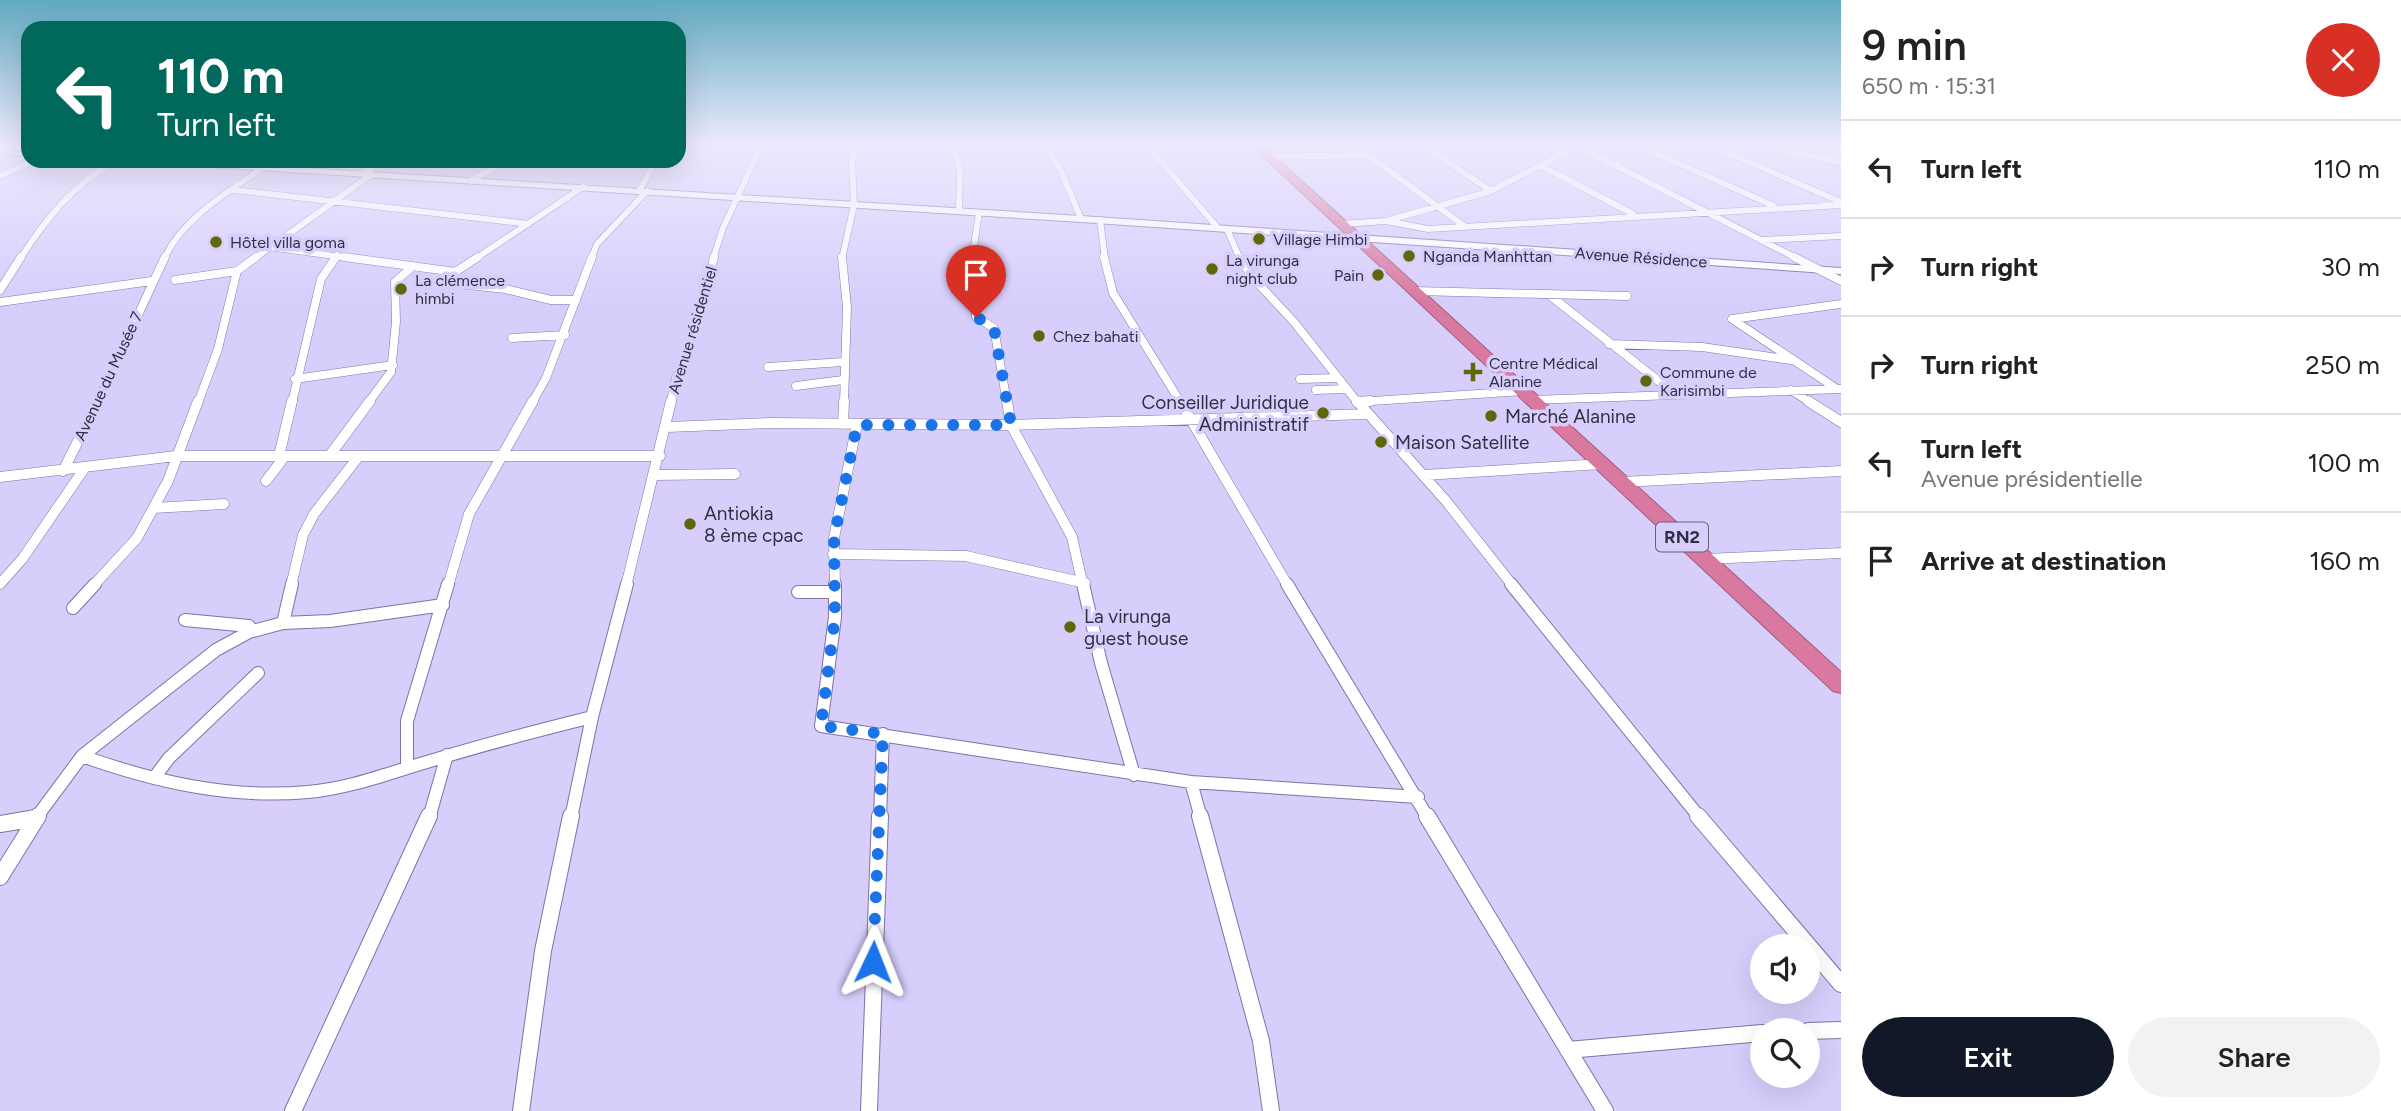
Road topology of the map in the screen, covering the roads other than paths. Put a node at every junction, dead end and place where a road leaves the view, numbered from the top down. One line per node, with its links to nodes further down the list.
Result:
1 (71, 196): 46 (street)
2 (226, 196): 49 (street, Avenue du Musée 7)
3 (285, 196): 20 (street)
4 (337, 196): 20 (street)
5 (570, 196): 32 (street)
6 (639, 196): 55 (street)
7 (721, 196): 19 (street, Avenue Résidence)
8 (854, 196): 22 (street)
9 (959, 196): 25 (street)
10 (1072, 196): 29 (street)
11 (1193, 196): 35 (street)
12 (1312, 196): 33 (highway, RN2)
13 (1420, 196): 23 (street)
14 (1472, 196): 23 (street)
15 (1598, 196): 28 (street)
16 (1674, 196): 26 (street)
17 (1750, 196): 24 (street)
18 (1825, 196): 21 (street)
19 (740, 197): 22 (street, Avenue Résidence); 83 (street, Avenue résidentiel)
20 (330, 201): 32 (street); 39 (street)
21 (1841, 203): 24 (street)
22 (855, 205): 25 (street, Avenue Résidence); 62 (street)
23 (1433, 206): 31 (street); 34 (street)
24 (1777, 208): 26 (street)
25 (959, 211): 27 (street, Avenue Résidence)
26 (1705, 212): 28 (street); 38 (street)
27 (979, 213): 29 (street, Avenue Résidence); 82 (street)
28 (1636, 216): 34 (street)
29 (1081, 219): 30 (street, Avenue Résidence)
30 (1100, 220): 35 (street, Avenue Résidence); 78 (street)
31 (1386, 222): 33 (street); 34 (street)
32 (529, 224): 45 (street)
33 (1341, 224): 37 (highway, RN2)
34 (1464, 226)
35 (1222, 228): 37 (street, Avenue Résidence); 65 (street)
36 (1841, 236): 38 (street)
37 (1356, 239): 42 (street, Avenue Résidence); 52 (highway, RN2)
38 (1760, 240): 42 (street)
39 (268, 247): 40 (street); 43 (street)
40 (337, 255): 41 (street); 66 (street)
41 (412, 266): 45 (street); 63 (street)
42 (1816, 270): 44 (street, Avenue Résidence); 50 (street)
43 (237, 271): 48 (street); 85 (street)
44 (1841, 271)
45 (456, 272): 55 (street)
46 (10, 274): 47 (street); 51 (street)
47 (0, 275)
48 (175, 280)
49 (152, 281): 56 (street, Avenue du Musée 7); 92 (street, Avenue du Musée 7)
50 (1841, 281)
51 (0, 290)
52 (1415, 291): 53 (street); 75 (highway, RN2)
53 (1548, 294): 54 (street); 60 (street)
54 (1627, 296)
55 (576, 300): 58 (street)
56 (0, 302)
57 (1841, 304): 61 (street)
58 (565, 335): 59 (street); 89 (street)
59 (512, 338)
60 (1609, 344): 61 (street); 74 (street)
61 (1794, 361): 71 (street)
62 (843, 362): 64 (street); 68 (street)
63 (393, 365): 66 (street); 84 (street)
64 (768, 367)
65 (1338, 378): 67 (street); 70 (street)
66 (295, 379): 86 (street)
67 (1300, 379)
68 (844, 380): 69 (street); 80 (street)
69 (796, 386)
70 (1346, 389): 72 (street); 76 (street)
71 (1839, 389): 73 (street)
72 (1316, 390)
73 (1791, 390): 74 (street); 79 (street)
74 (1674, 393): 75 (street)
75 (1527, 395): 76 (street); 90 (highway, RN2)
76 (1357, 402): 77 (street)
77 (1367, 414): 78 (street); 96 (street)
78 (1190, 420): 82 (street); 124 (street)
79 (1841, 422)
80 (843, 424): 81 (street); 83 (street)
81 (857, 425): 82 (street); 103 (street)
82 (1011, 425): 105 (street)
83 (667, 427): 88 (street, Avenue résidentiel)
84 (330, 455): 86 (street); 87 (street)
85 (176, 456): 86 (street); 91 (street); 101 (street)
86 (282, 456): 98 (street)
87 (359, 456): 89 (street); 112 (street)
88 (660, 456): 89 (street); 95 (street, Avenue résidentiel)
89 (501, 458): 109 (street)
90 (1602, 464): 96 (street); 99 (highway, RN2)
91 (84, 468): 92 (street); 106 (street)
92 (63, 471): 97 (street)
93 (1841, 471): 99 (street)
94 (735, 474): 95 (street)
95 (654, 475): 116 (street, Avenue résidentiel)
96 (1424, 475): 128 (street)
97 (0, 477)
98 (266, 481)
99 (1622, 482): 104 (highway, RN2)
100 (223, 504): 101 (street)
101 (153, 508): 110 (street)
102 (1841, 553): 104 (street)
103 (833, 554): 105 (street); 108 (street)
104 (1705, 559): 115 (highway, RN2)
105 (1085, 583): 121 (street)
106 (0, 584)
107 (798, 592): 108 (street)
108 (834, 592): 117 (street)
109 (443, 605): 112 (street); 120 (street)
110 (73, 608)
111 (185, 620): 113 (street)
112 (282, 624): 113 (street)
113 (249, 632): 119 (street)
114 (258, 673): 122 (street)
115 (1841, 685)
116 (592, 717): 118 (street); 134 (street, Avenue résidentiel)
117 (883, 734): 121 (street); 135 (street)
118 (447, 755): 120 (street); 133 (street)
119 (82, 756): 122 (street); 125 (street)
120 (407, 767): 122 (street)
121 (1134, 775): 123 (street)
122 (154, 778)
123 (1191, 782): 124 (street); 136 (street)
124 (1418, 797): 132 (street)
125 (36, 818): 126 (street); 127 (street)
126 (0, 824)
127 (0, 877)
128 (1841, 984)
129 (1841, 1030): 130 (street)
130 (1820, 1031)
131 (1750, 1034): 132 (street)
132 (1569, 1050): 137 (street)
133 (293, 1111)
134 (520, 1111)
135 (869, 1111)
136 (1271, 1111)
137 (1605, 1111)

